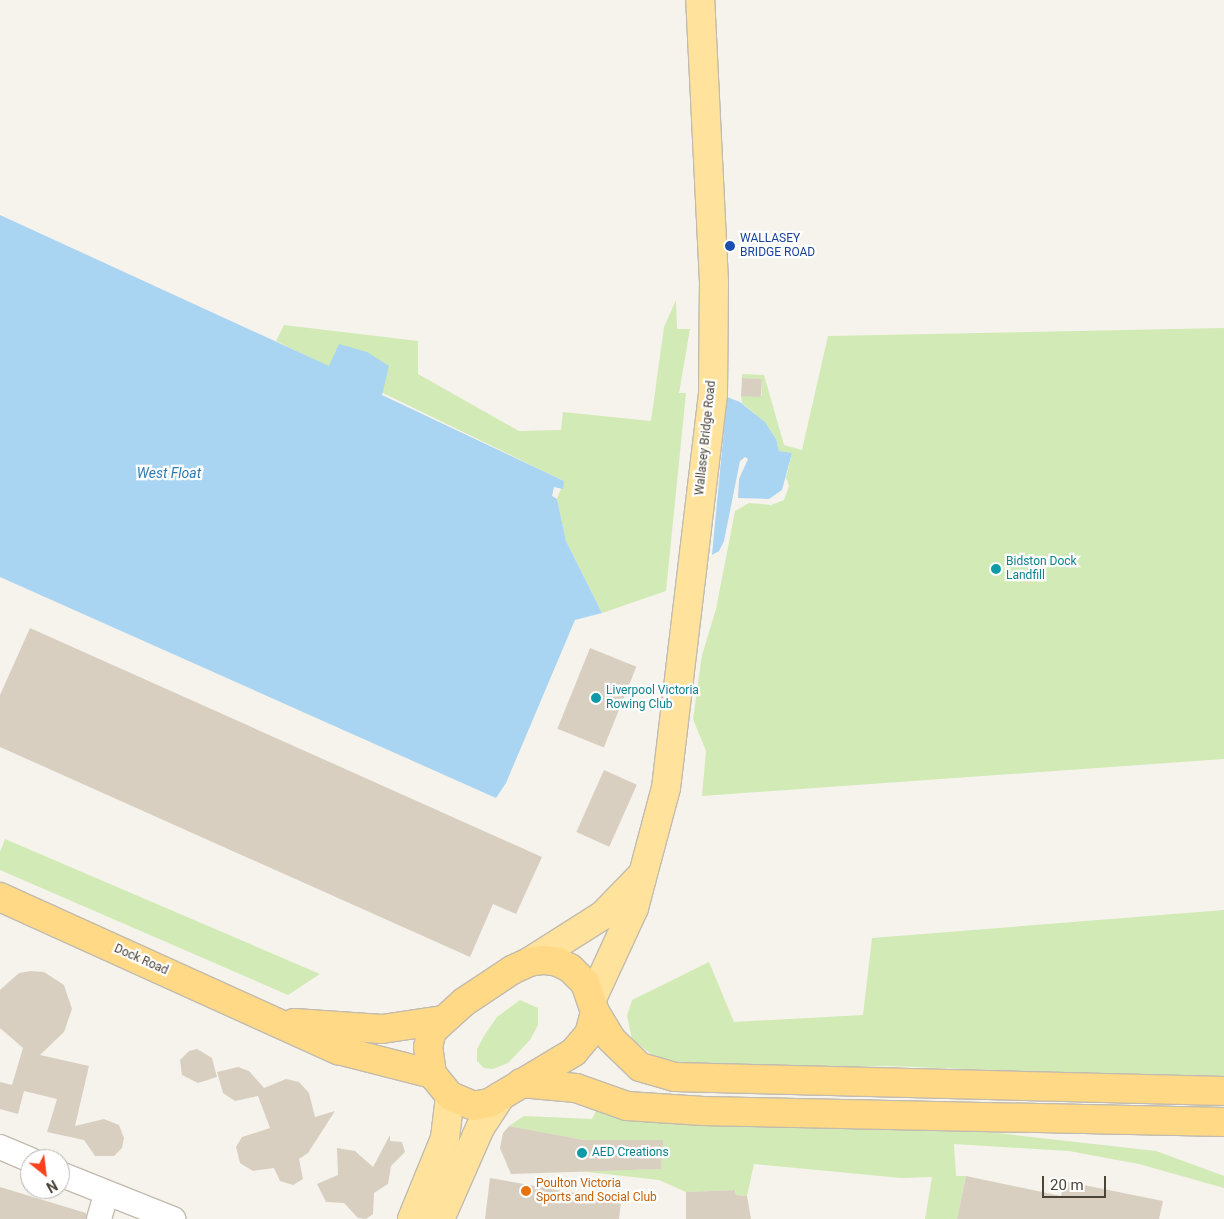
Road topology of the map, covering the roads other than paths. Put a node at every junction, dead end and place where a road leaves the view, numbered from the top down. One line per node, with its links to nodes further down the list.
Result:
1 (700, 0): 2 (main road, Wallasey Bridge Road)
2 (644, 872): 4 (main road); 5 (main road, Wallasey Bridge Road)
3 (0, 897): 7 (highway, Dock Road)
4 (529, 962): 5 (highway); 6 (highway)
5 (594, 1006): 9 (highway); 10 (highway)
6 (442, 1020): 7 (highway, Dock Road); 8 (highway)
7 (282, 1023): 8 (highway, Dock Road)
8 (432, 1074): 11 (highway)
9 (511, 1089): 11 (highway); 12 (highway); 20 (main road)
10 (1224, 1091)
11 (450, 1096): 19 (main road)
12 (1224, 1122)
13 (0, 1147): 14 (street)
14 (20, 1156)
15 (70, 1178): 16 (street)
16 (106, 1194): 17 (street); 18 (street)
17 (99, 1219)
18 (173, 1219)
19 (412, 1219)
20 (440, 1219)

